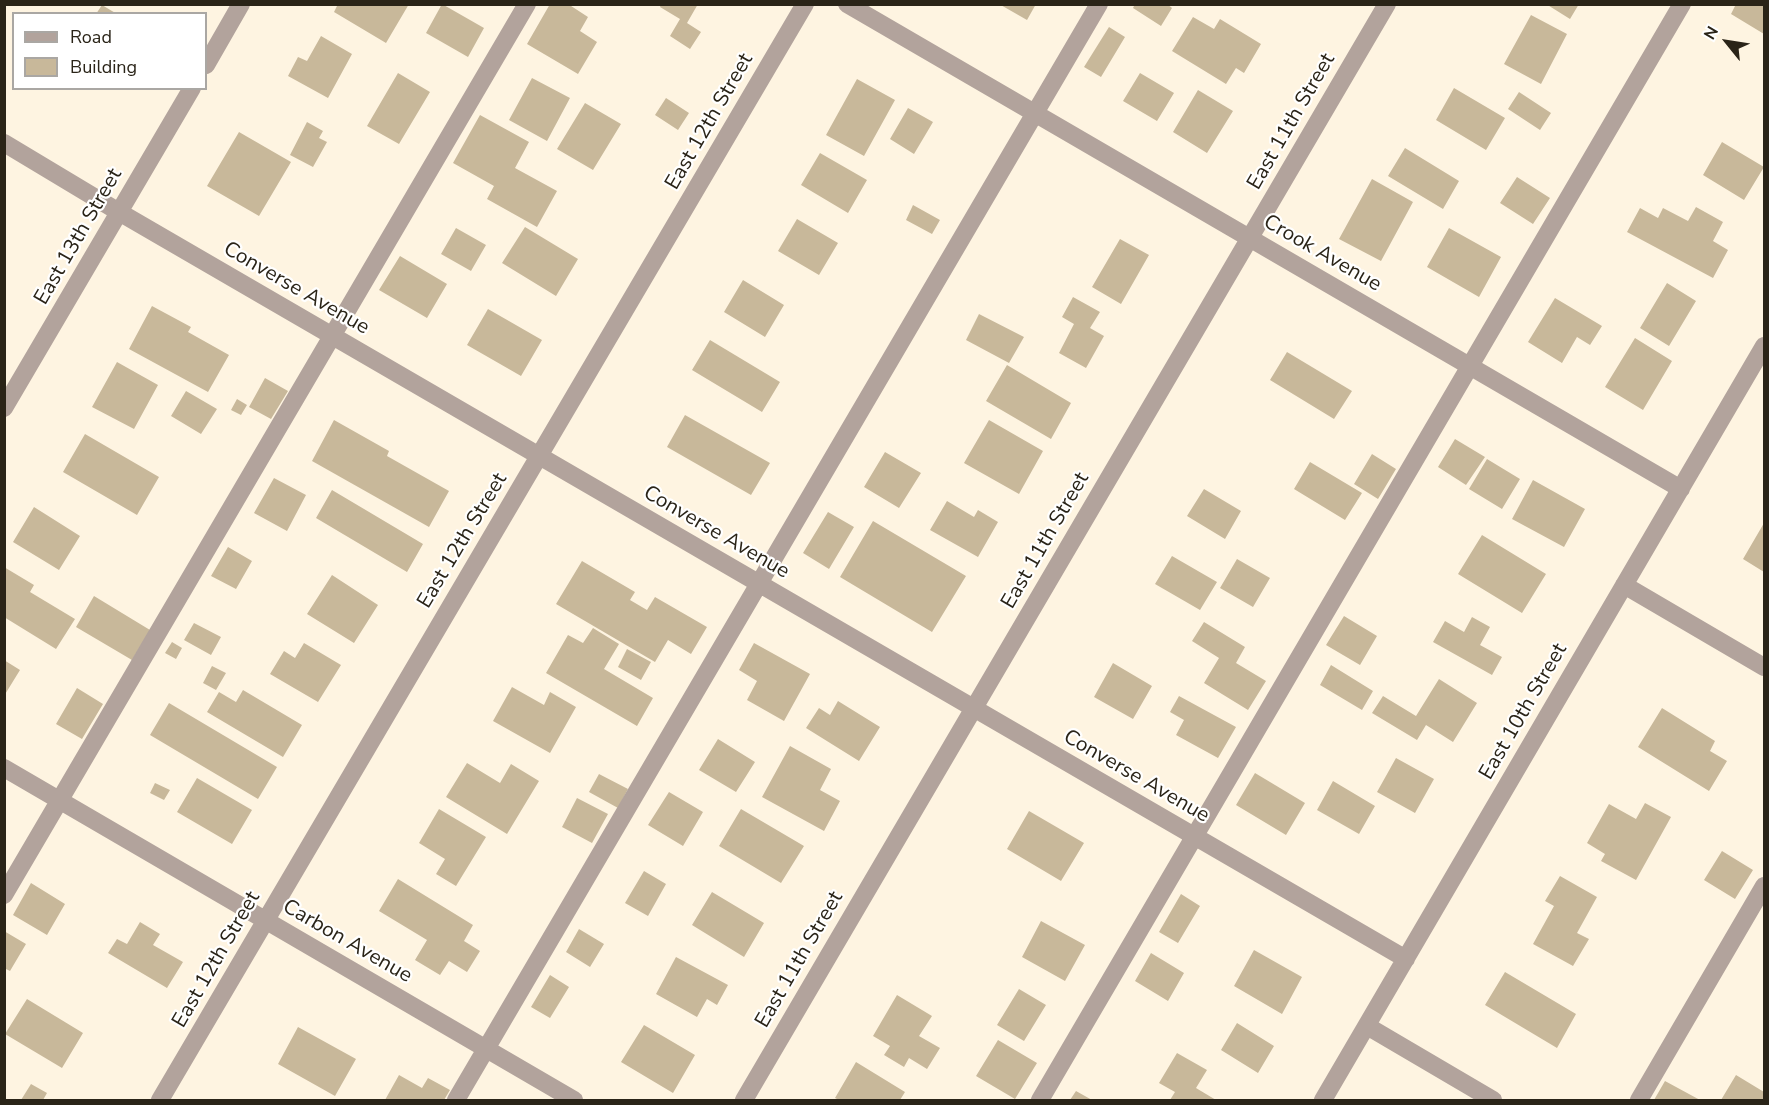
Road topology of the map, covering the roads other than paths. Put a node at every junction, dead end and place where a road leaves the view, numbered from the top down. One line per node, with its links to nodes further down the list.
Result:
1 (241, 4): 8 (street)
2 (527, 4): 14 (street)
3 (805, 4): 18 (street, East 12th Street)
4 (847, 4): 10 (street, Crook Avenue)
5 (1098, 4): 10 (street)
6 (1387, 4): 13 (street, East 11th Street)
7 (1682, 4): 16 (street)
8 (207, 63)
9 (191, 90): 12 (street, East 13th Street)
10 (1035, 114): 13 (street, Crook Avenue); 20 (street)
11 (4, 143): 12 (street, Converse Avenue)
12 (119, 212): 14 (street, Converse Avenue); 17 (street, East 13th Street)
13 (1250, 239): 16 (street, Crook Avenue); 23 (street, East 11th Street)
14 (332, 336): 18 (street, Converse Avenue); 25 (street)
15 (1764, 346): 19 (street, East 10th Street)
16 (1470, 367): 19 (street, Crook Avenue); 26 (street)
17 (4, 408)
18 (539, 456): 20 (street, Converse Avenue); 29 (street, East 12th Street)
19 (1681, 489): 21 (street, East 10th Street)
20 (759, 584): 23 (street, Converse Avenue); 32 (street)
21 (1624, 585): 22 (street); 30 (street, East 10th Street)
22 (1764, 667)
23 (974, 709): 26 (street, Converse Avenue); 36 (street, East 11th Street)
24 (4, 768): 25 (street, Carbon Avenue)
25 (60, 801): 28 (street); 29 (street, Carbon Avenue)
26 (1194, 837): 30 (street, Converse Avenue); 37 (street)
27 (1764, 886): 40 (street)
28 (4, 895)
29 (266, 921): 32 (street, Carbon Avenue); 33 (street, East 12th Street)
30 (1406, 959): 31 (street, East 10th Street)
31 (1367, 1026): 38 (street, East 10th Street); 39 (street)
32 (486, 1049): 34 (street); 35 (street, Carbon Avenue)
33 (160, 1101)
34 (456, 1101)
35 (574, 1101)
36 (744, 1101)
37 (1040, 1101)
38 (1323, 1101)
39 (1493, 1101)
40 (1639, 1101)

